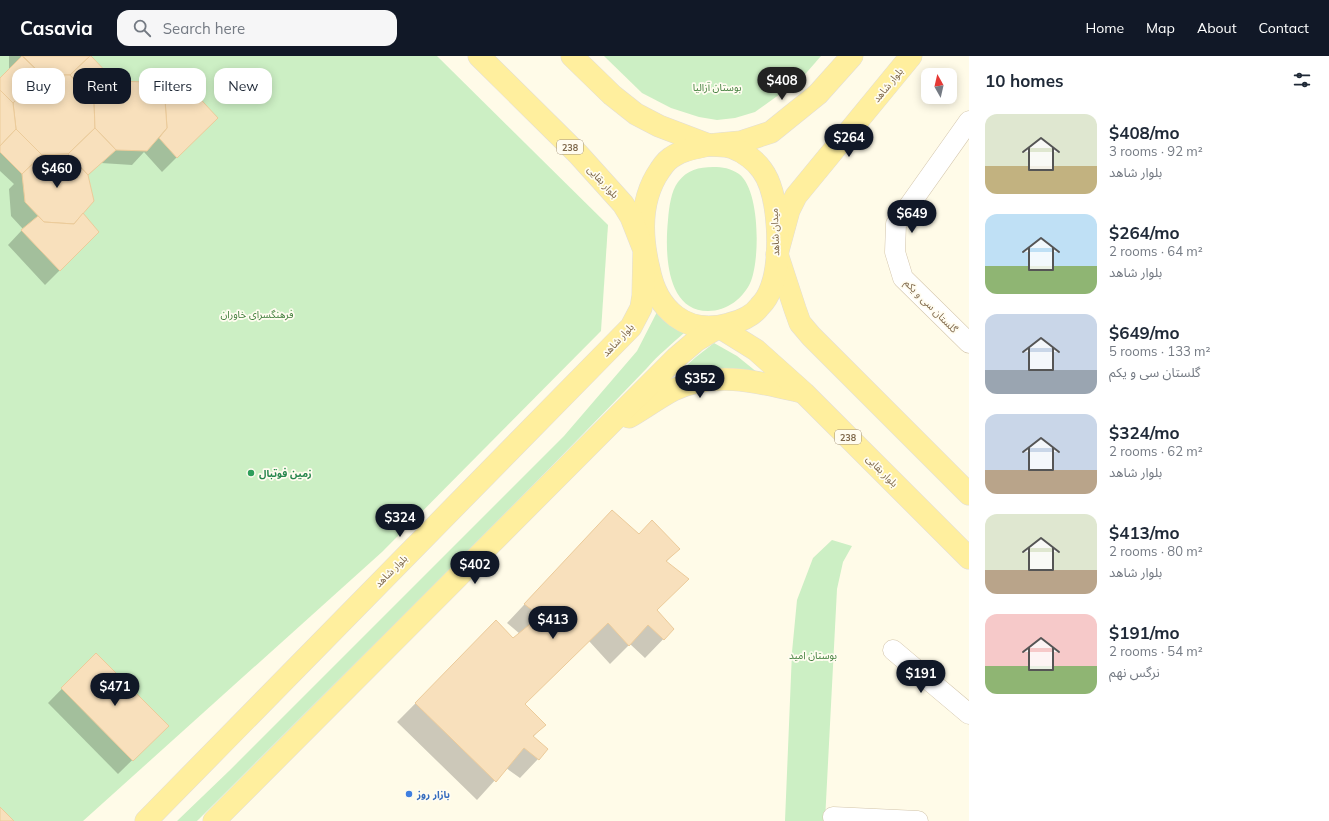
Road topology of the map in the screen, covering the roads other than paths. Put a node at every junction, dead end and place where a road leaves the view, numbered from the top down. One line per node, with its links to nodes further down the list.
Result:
1 (479, 56): 7 (main road, بلوار بقایی / 238)
2 (572, 56): 6 (main road)
3 (852, 56): 6 (main road)
4 (911, 56): 8 (main road, بلوار شاهد)
5 (969, 122): 10 (street, گلستان سی و یکم)
6 (710, 145): 7 (main road, میدان شاهد); 8 (main road, میدان شاهد)
7 (644, 250): 9 (main road, میدان شاهد); 18 (main road, بلوار شاهد)
8 (777, 254): 9 (main road, میدان شاهد); 13 (main road)
9 (719, 327): 11 (main road, بلوار بقایی / 238); 12 (main road)
10 (969, 343)
11 (804, 393): 12 (main road); 14 (main road, بلوار بقایی / 238)
12 (602, 433): 19 (main road)
13 (969, 494)
14 (969, 558)
15 (893, 650): 16 (street)
16 (969, 714)
17 (833, 817): 20 (street)
18 (146, 821)
19 (214, 821)
20 (918, 821)

